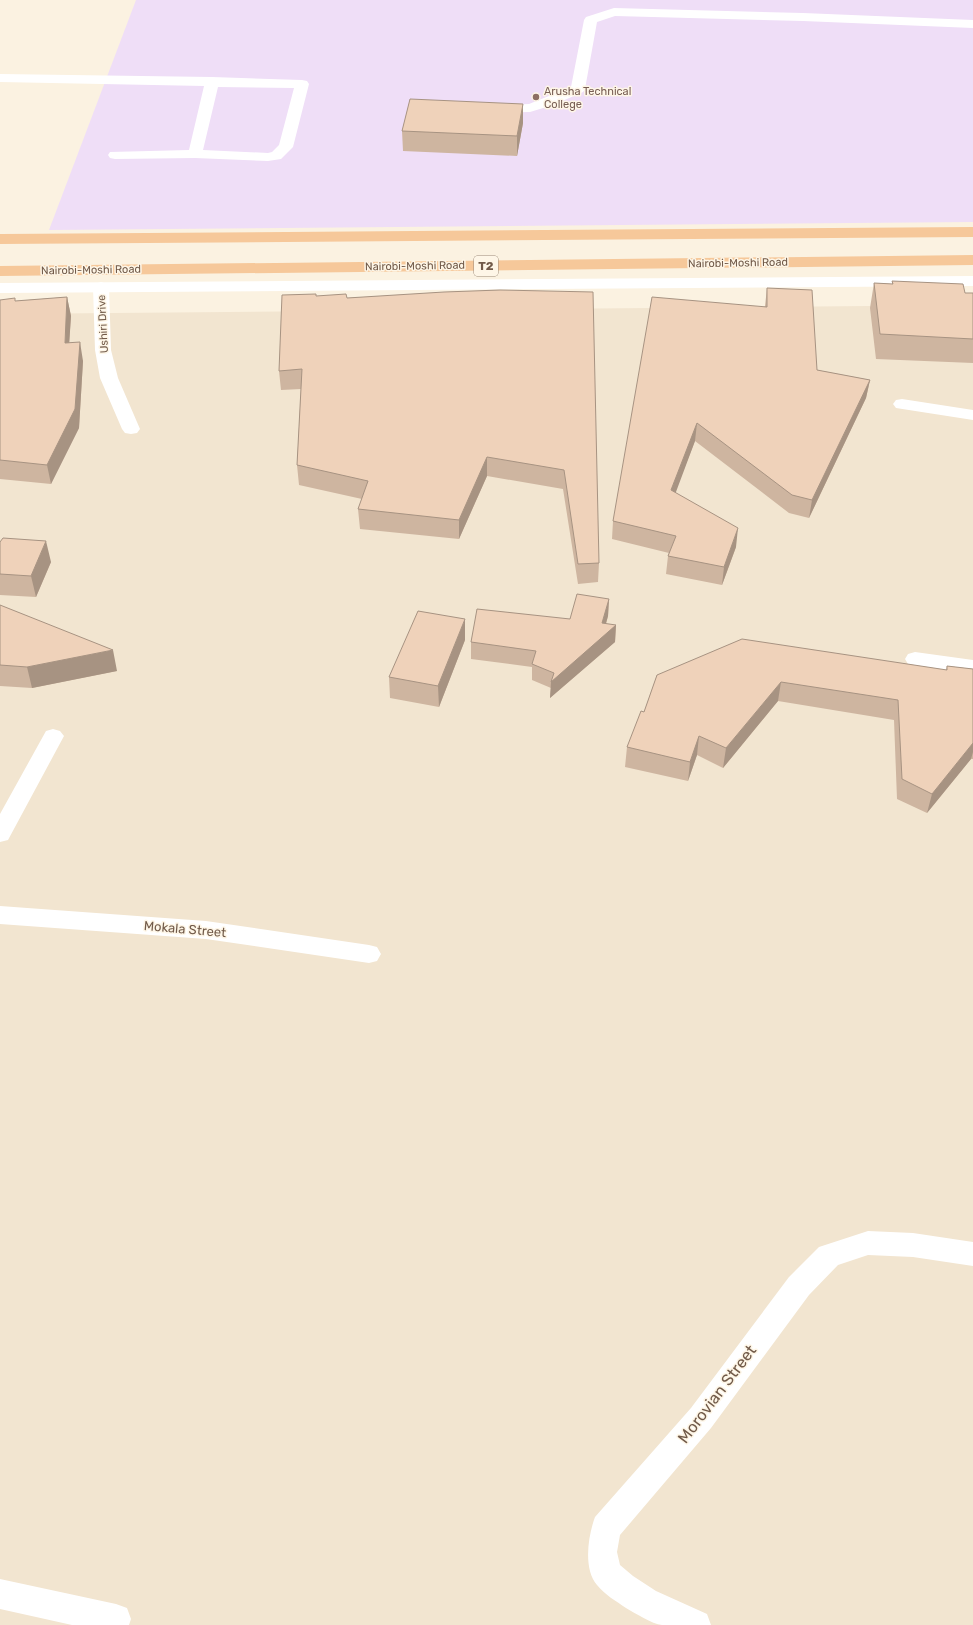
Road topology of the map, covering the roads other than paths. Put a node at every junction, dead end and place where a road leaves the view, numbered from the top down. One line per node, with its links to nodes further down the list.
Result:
1 (973, 24): 4 (street)
2 (0, 78): 3 (street)
3 (212, 81): 5 (street); 5 (street)
4 (480, 108)
5 (195, 154): 6 (street)
6 (115, 155)
7 (973, 232): 8 (highway)
8 (0, 239)
9 (973, 260): 10 (highway, Nairobi-Moshi Road / T2)
10 (0, 271)
11 (973, 280): 12 (street)
12 (101, 287): 13 (street); 16 (street, Ushiri Drive)
13 (0, 288)
14 (902, 404): 15 (street)
15 (973, 415)
16 (131, 429)
17 (915, 659): 18 (street)
18 (973, 667)
19 (53, 736): 20 (street)
20 (0, 834)
21 (0, 916): 22 (street, Mokala Street)
22 (369, 954)
23 (973, 1254): 26 (street, Morovian Street)
24 (0, 1594): 25 (street)
25 (116, 1619)
26 (696, 1625)

